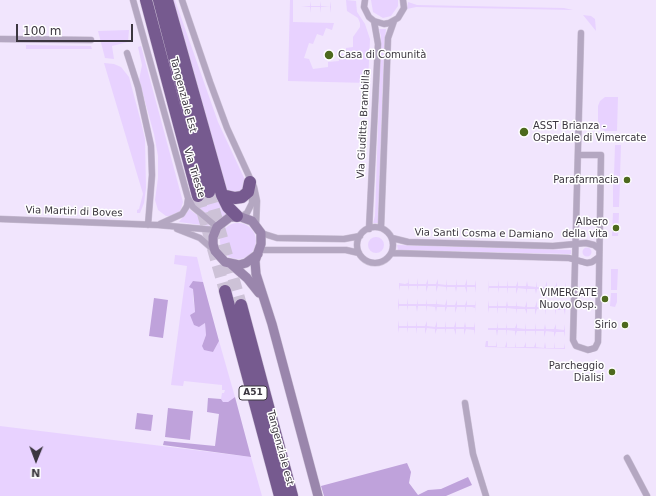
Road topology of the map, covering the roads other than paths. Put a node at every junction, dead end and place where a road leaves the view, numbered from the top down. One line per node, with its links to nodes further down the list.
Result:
1 (133, 0): 16 (street, Via Trieste)
2 (146, 0): 16 (highway, Tangenziale Est)
3 (159, 0): 16 (highway, Tangenziale Est)
4 (167, 0): 17 (highway)
5 (182, 0): 15 (street)
6 (364, 0): 8 (street, Via Giuditta Brambilla)
7 (403, 0): 9 (street, Via Giuditta Brambilla)
8 (374, 21): 9 (street); 26 (street, Via Giuditta Brambilla)
9 (394, 21): 23 (street, Via Giuditta Brambilla)
10 (581, 33): 14 (street)
11 (0, 39): 12 (street)
12 (91, 40)
13 (126, 53): 20 (street)
14 (578, 155): 29 (street); 30 (street)
15 (250, 178): 17 (highway); 18 (street); 25 (street)
16 (199, 195): 21 (street, Via Martiri di Boves); 24 (street, Via Trieste)
17 (222, 195): 18 (highway)
18 (239, 216): 24 (street); 25 (street)
19 (0, 219): 20 (street, Via Martiri di Boves)
20 (148, 225): 21 (street, Via Martiri di Boves)
21 (158, 225): 22 (street, Via Martiri di Boves)
22 (173, 227): 24 (street, Via Martiri di Boves); 31 (street, Via Martiri di Boves)
23 (381, 228): 26 (street); 28 (street)
24 (216, 229): 31 (street)
25 (258, 229): 27 (street); 32 (street)
26 (369, 229): 27 (street)
27 (360, 236): 33 (street)
28 (392, 238): 29 (street, Via Santi Cosma e Damiano); 34 (street)
29 (576, 244): 30 (street, Via Santi Cosma e Damiano); 35 (street)
30 (599, 249): 36 (street)
31 (215, 251): 37 (street)
32 (259, 252): 33 (street, Via Santi Cosma e Damiano); 37 (street); 39 (street)
33 (359, 253): 34 (street, Via Santi Cosma e Damiano)
34 (392, 254): 35 (street, Via Santi Cosma e Damiano)
35 (576, 258): 36 (street, Via Santi Cosma e Damiano); 36 (street)
36 (599, 258)
37 (231, 264): 39 (street)
38 (225, 290): 43 (highway, Tangenziale est / A51)
39 (263, 298): 45 (street)
40 (241, 305): 44 (highway, Tangenziale est / A51)
41 (465, 403): 46 (street)
42 (627, 458): 47 (street)
43 (280, 496)
44 (292, 496)
45 (318, 496)
46 (486, 496)
47 (648, 496)

